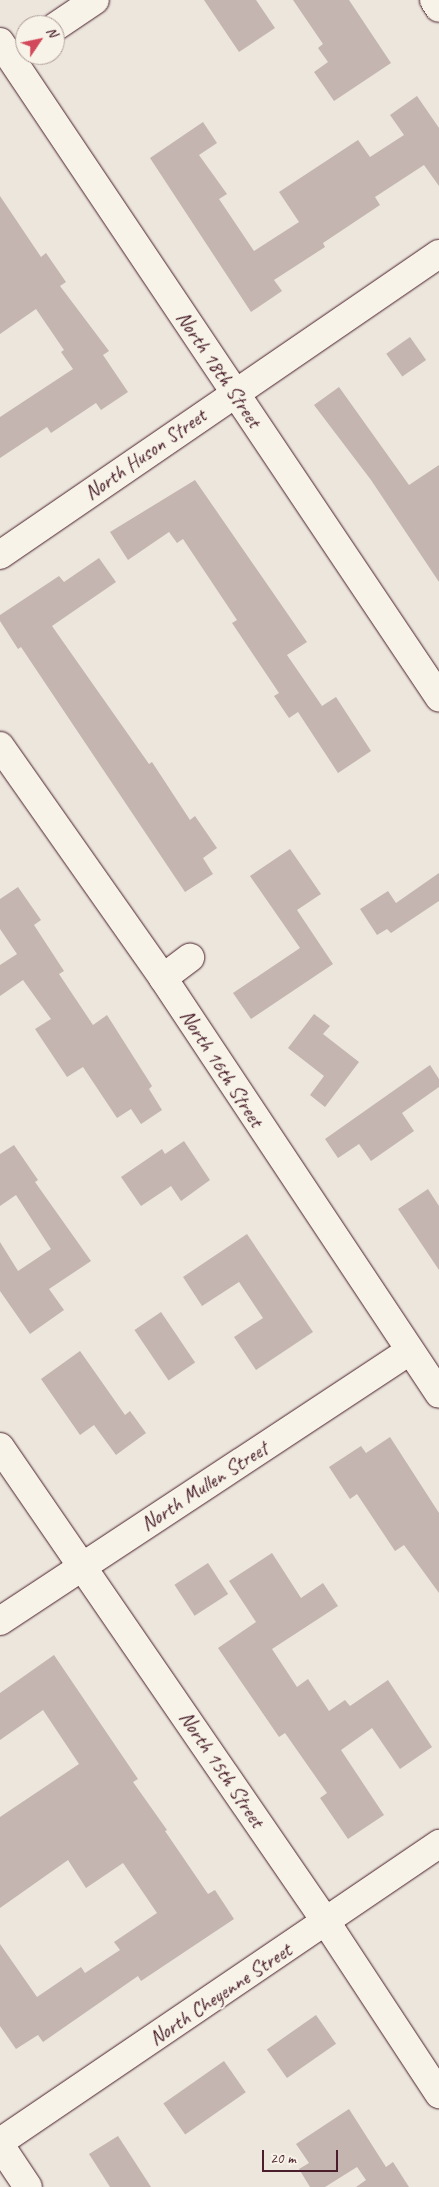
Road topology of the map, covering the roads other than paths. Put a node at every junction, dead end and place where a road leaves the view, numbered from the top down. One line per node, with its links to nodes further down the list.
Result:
1 (95, 0): 4 (street)
2 (434, 0): 3 (street)
3 (439, 8)
4 (65, 20)
5 (9, 53): 7 (street, North 18th Street)
6 (439, 254): 7 (street, North Huson Street)
7 (235, 392): 8 (street, North Huson Street); 9 (street, North 18th Street)
8 (0, 555)
9 (439, 697)
10 (0, 746): 12 (street, North 16th Street)
11 (190, 958): 12 (street)
12 (163, 978): 13 (street, North 16th Street)
13 (409, 1351): 14 (street, North 16th Street); 16 (street, North Mullen Street)
14 (439, 1394)
15 (0, 1447): 16 (street, North 15th Street)
16 (83, 1566): 17 (street, North Mullen Street); 19 (street, North 15th Street)
17 (0, 1621)
18 (439, 1844): 19 (street, North Cheyenne Street)
19 (326, 1922): 20 (street, North 15th Street); 21 (street, North Cheyenne Street)
20 (439, 2094)
21 (0, 2143): 22 (street)
22 (28, 2187)

